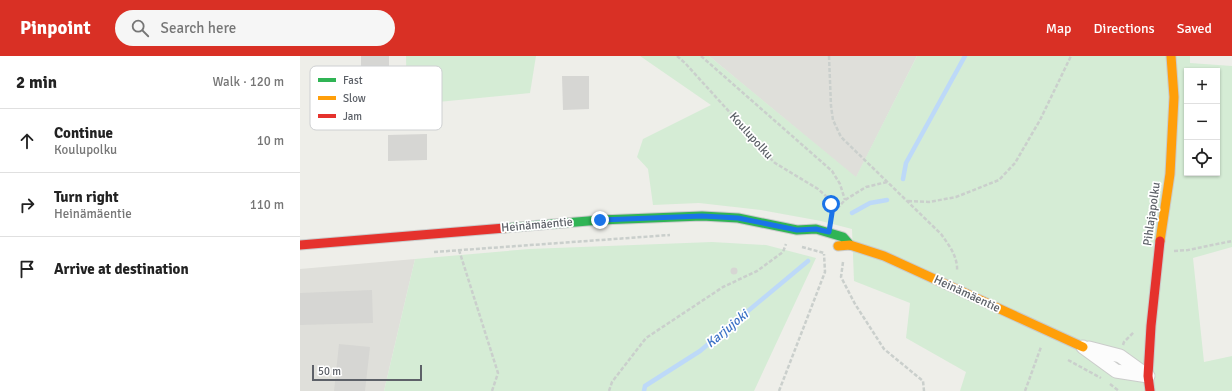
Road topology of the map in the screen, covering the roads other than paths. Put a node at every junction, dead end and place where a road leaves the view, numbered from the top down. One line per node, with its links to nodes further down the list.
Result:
1 (1171, 56): 8 (street, Pihlajapolku)
2 (797, 230): 3 (street, Heinämäentie); 4 (street, Heinämäentie); 5 (street, Heinämäentie)
3 (808, 238)
4 (300, 245)
5 (850, 245): 6 (street, Heinämäentie); 7 (street, Heinämäentie)
6 (824, 248)
7 (1083, 347): 8 (street, Heinämäentie)
8 (1148, 376): 9 (street)
9 (1150, 391)

